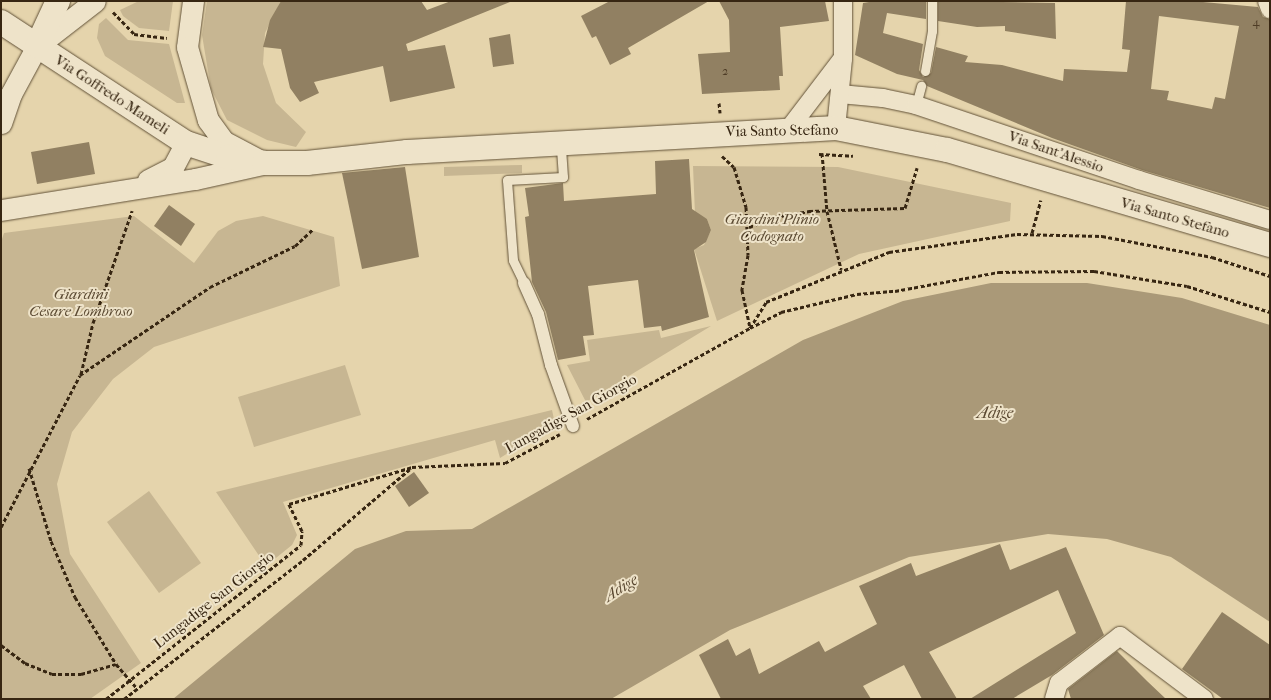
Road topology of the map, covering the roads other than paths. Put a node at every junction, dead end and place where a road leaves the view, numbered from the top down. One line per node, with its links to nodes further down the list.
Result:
1 (58, 1): 9 (main road, Via Goffredo Mameli)
2 (193, 1): 21 (street)
3 (843, 1): 10 (street)
4 (932, 1): 11 (lane)
5 (1267, 1): 7 (street)
6 (102, 4): 9 (street)
7 (1270, 8)
8 (1, 22): 9 (main road, Via Goffredo Mameli)
9 (38, 46): 15 (street); 19 (main road, Via Goffredo Mameli)
10 (842, 59): 13 (street); 17 (street)
11 (925, 72)
12 (921, 86): 14 (lane)
13 (840, 94): 14 (street, Via Sant'Alessio); 16 (street)
14 (916, 105): 24 (street, Via Sant'Alessio)
15 (2, 115)
16 (836, 128): 17 (main road, Via Santo Stefano); 25 (main road, Via Santo Stefano)
17 (788, 130): 18 (main road, Via Santo Stefano)
18 (561, 142): 20 (main road, Via Santo Stefano); 26 (lane)
19 (186, 143): 21 (main road, Via Goffredo Mameli); 22 (street, Via Goffredo Mameli)
20 (339, 160): 21 (main road, Via Goffredo Mameli)
21 (264, 163): 22 (street, Via Goffredo Mameli)
22 (131, 190): 23 (street, Via Goffredo Mameli)
23 (1, 210)
24 (1270, 220)
25 (1270, 245)
26 (524, 283): 27 (street)
27 (573, 426)
28 (1054, 699): 29 (street)
29 (1204, 699)

